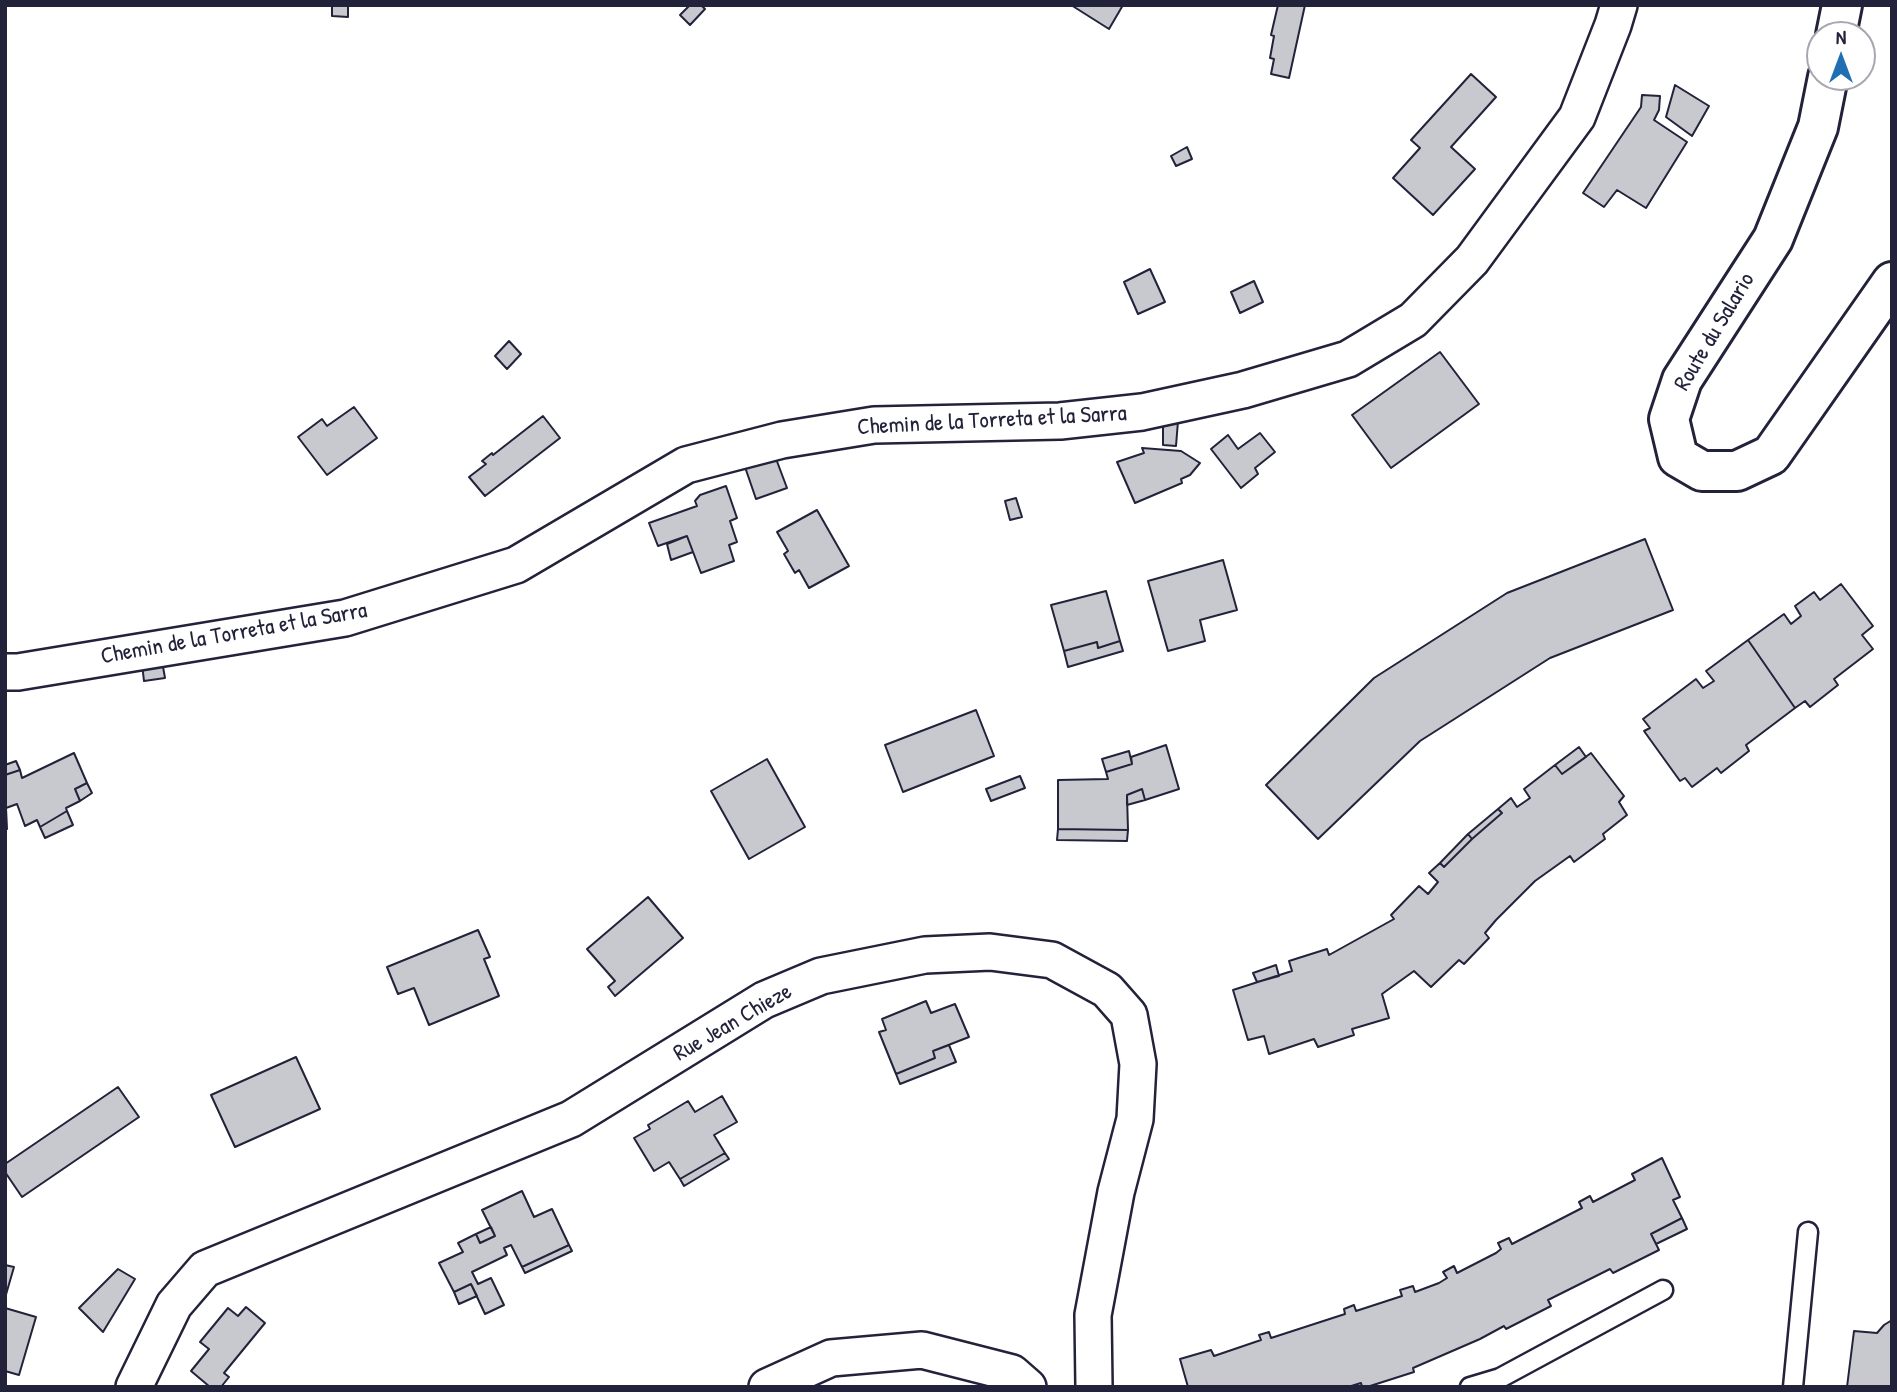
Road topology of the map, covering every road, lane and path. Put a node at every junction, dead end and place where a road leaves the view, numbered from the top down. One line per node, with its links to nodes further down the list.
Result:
1 (1619, 5): 4 (street, Chemin de la Torreta et la Sarra)
2 (1825, 91): 3 (main road, Route du Salario)
3 (1892, 282)
4 (5, 672)
5 (1808, 1231): 13 (lane)
6 (1663, 1290): 7 (lane)
7 (1502, 1382): 12 (lane)
8 (134, 1387): 11 (street, Rue Jean Chieze)
9 (767, 1387): 10 (street)
10 (1028, 1387)
11 (1094, 1387)
12 (1470, 1387)
13 (1793, 1387)

